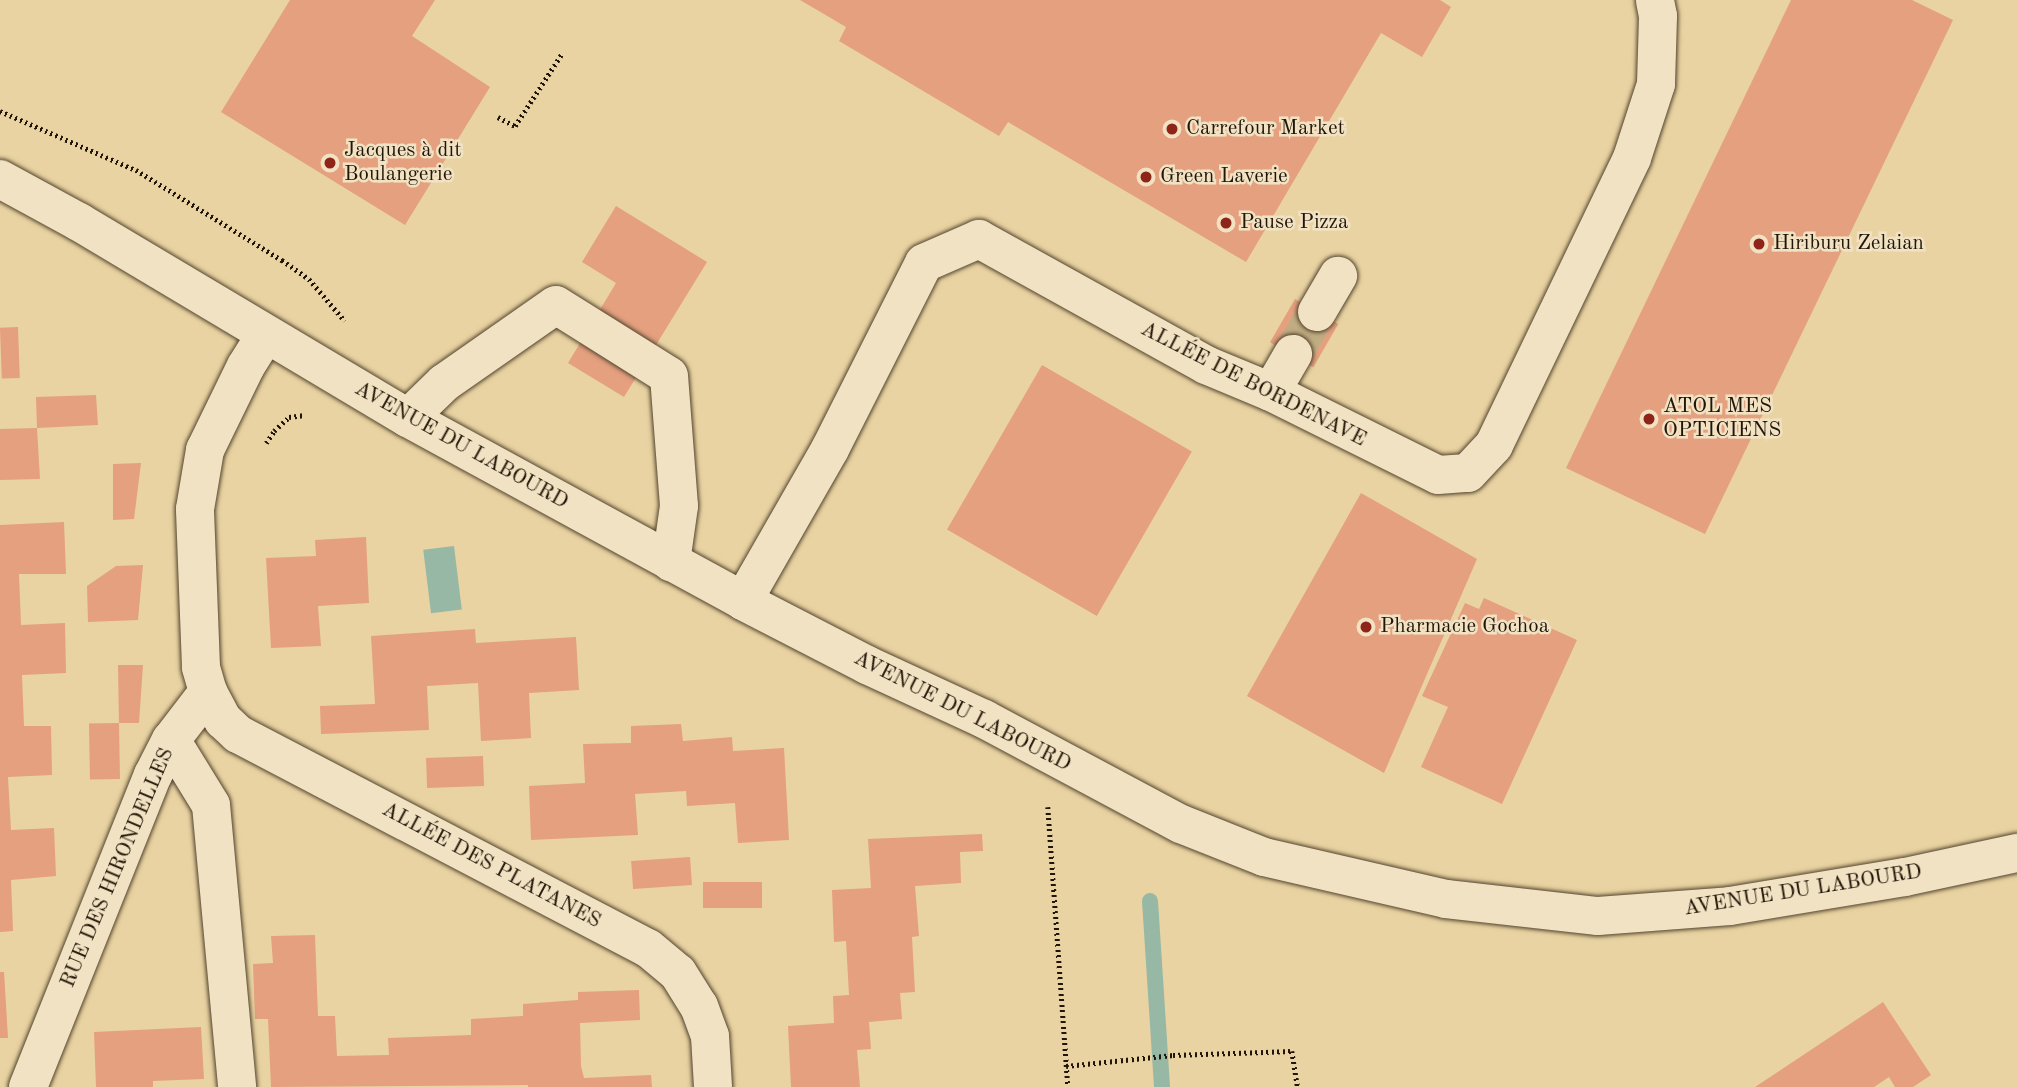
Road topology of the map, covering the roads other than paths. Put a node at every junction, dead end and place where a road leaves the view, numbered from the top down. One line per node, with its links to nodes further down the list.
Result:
1 (1655, 0): 7 (street, ALLÉE DE BORDENAVE)
2 (0, 179): 5 (street, AVENUE DU LABOURD)
3 (1338, 276): 4 (street)
4 (1317, 312)
5 (265, 335): 8 (street, AVENUE DU LABOURD); 11 (street)
6 (1293, 354): 7 (street)
7 (1271, 392): 10 (street, ALLÉE DE BORDENAVE)
8 (408, 418): 9 (street, AVENUE DU LABOURD); 9 (street)
9 (671, 562): 10 (street, AVENUE DU LABOURD)
10 (743, 601): 13 (street, AVENUE DU LABOURD)
11 (208, 692): 12 (street, RUE DES HIRONDELLES); 16 (street, ALLÉE DES PLATANES)
12 (171, 740): 14 (street, RUE DES HIRONDELLES); 15 (street)
13 (2017, 853)
14 (28, 1087)
15 (237, 1087)
16 (713, 1087)

